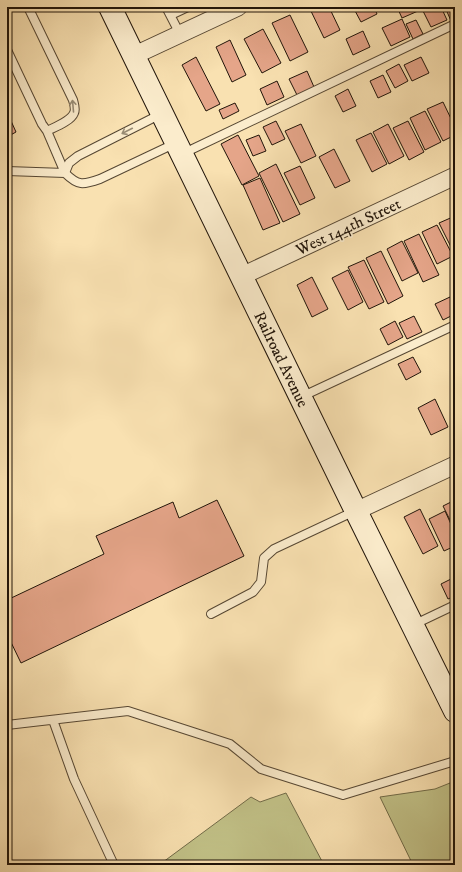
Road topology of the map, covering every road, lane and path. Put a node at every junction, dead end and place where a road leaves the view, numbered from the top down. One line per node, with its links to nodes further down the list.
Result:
1 (28, 7): 12 (lane, one-way to 1)
2 (110, 7): 10 (street, Railroad Avenue)
3 (166, 7): 6 (lane)
4 (188, 7): 6 (lane)
5 (238, 7): 8 (street)
6 (171, 15): 8 (lane)
7 (455, 24): 13 (lane)
8 (180, 34): 10 (street)
9 (7, 50): 12 (lane)
10 (134, 56): 11 (street, Railroad Avenue)
11 (162, 113): 13 (street, Railroad Avenue); 15 (lane, one-way to 15)
12 (48, 130): 15 (lane)
13 (179, 148): 15 (lane); 17 (street, Railroad Avenue)
14 (7, 171): 15 (lane)
15 (65, 173)
16 (455, 176): 17 (street, West 144th Street)
17 (242, 276): 19 (street, Railroad Avenue)
18 (455, 325): 19 (lane)
19 (301, 397): 21 (street, Railroad Avenue)
20 (455, 464): 21 (street)
21 (356, 511): 23 (lane); 24 (street, Railroad Avenue)
22 (455, 605): 24 (lane)
23 (211, 614)
24 (412, 625): 25 (street, Railroad Avenue)
25 (455, 711)
26 (53, 720): 27 (lane); 28 (lane); 29 (lane)
27 (7, 725)
28 (455, 761)
29 (114, 865)

